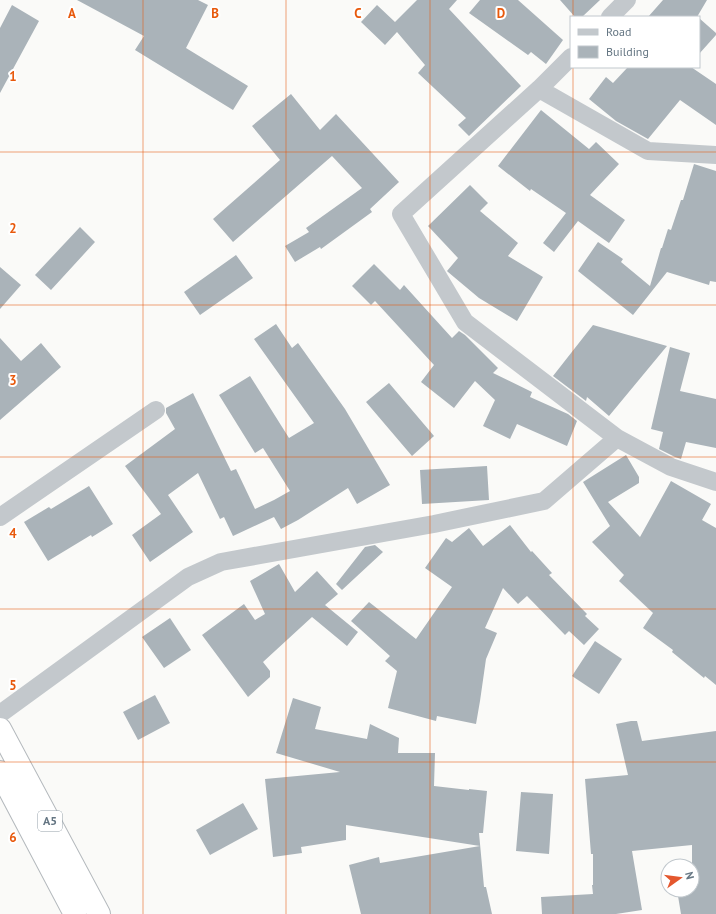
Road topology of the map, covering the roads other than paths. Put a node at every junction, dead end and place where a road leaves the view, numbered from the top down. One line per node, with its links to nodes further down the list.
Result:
1 (627, 0): 2 (street)
2 (611, 16)
3 (570, 58): 4 (street)
4 (539, 89): 5 (street); 7 (street)
5 (716, 155)
6 (156, 410): 9 (street)
7 (617, 438): 8 (street); 10 (street)
8 (716, 482)
9 (0, 517)
10 (0, 714)
11 (0, 728): 14 (highway, A5)
12 (0, 772): 13 (highway, A5)
13 (75, 914)
14 (99, 914)

